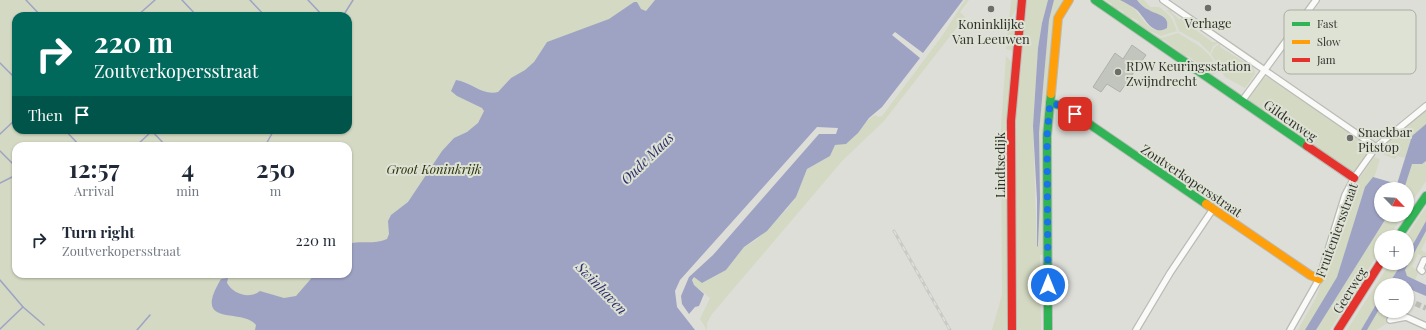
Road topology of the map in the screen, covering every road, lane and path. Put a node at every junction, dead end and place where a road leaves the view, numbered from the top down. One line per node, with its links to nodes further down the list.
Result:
1 (1022, 0): 27 (street, Lindtsedijk)
2 (1069, 0): 10 (street)
3 (1095, 0): 9 (street, Gildenweg)
4 (1163, 0): 8 (street, Gildenweg)
5 (1316, 0): 6 (street)
6 (1309, 10)
7 (1284, 43): 8 (street)
8 (1264, 70): 9 (street); 12 (street, Gildenweg)
9 (1242, 101): 13 (street, Gildenweg)
10 (1050, 103): 17 (street, Zoutverkopersstraat); 28 (street)
11 (1426, 106): 12 (street, Fruiteniersstraat)
12 (1376, 147): 13 (street, Fruiteniersstraat)
13 (1354, 178): 22 (street, Fruiteniersstraat)
14 (1426, 192): 16 (street)
15 (1426, 196): 16 (street)
16 (1419, 205): 18 (street)
17 (1213, 209): 22 (street, Zoutverkopersstraat); 29 (street)
18 (1403, 230)
19 (1426, 260): 21 (street)
20 (1376, 270): 31 (street, Geerweg)
21 (1421, 270)
22 (1319, 278): 30 (street, Fruiteniersstraat)
23 (1391, 318): 24 (street)
24 (1401, 318)
25 (1408, 318): 26 (street)
26 (1426, 326)
27 (1012, 330)
28 (1048, 330)
29 (1136, 330)
30 (1290, 330)
31 (1338, 330)

